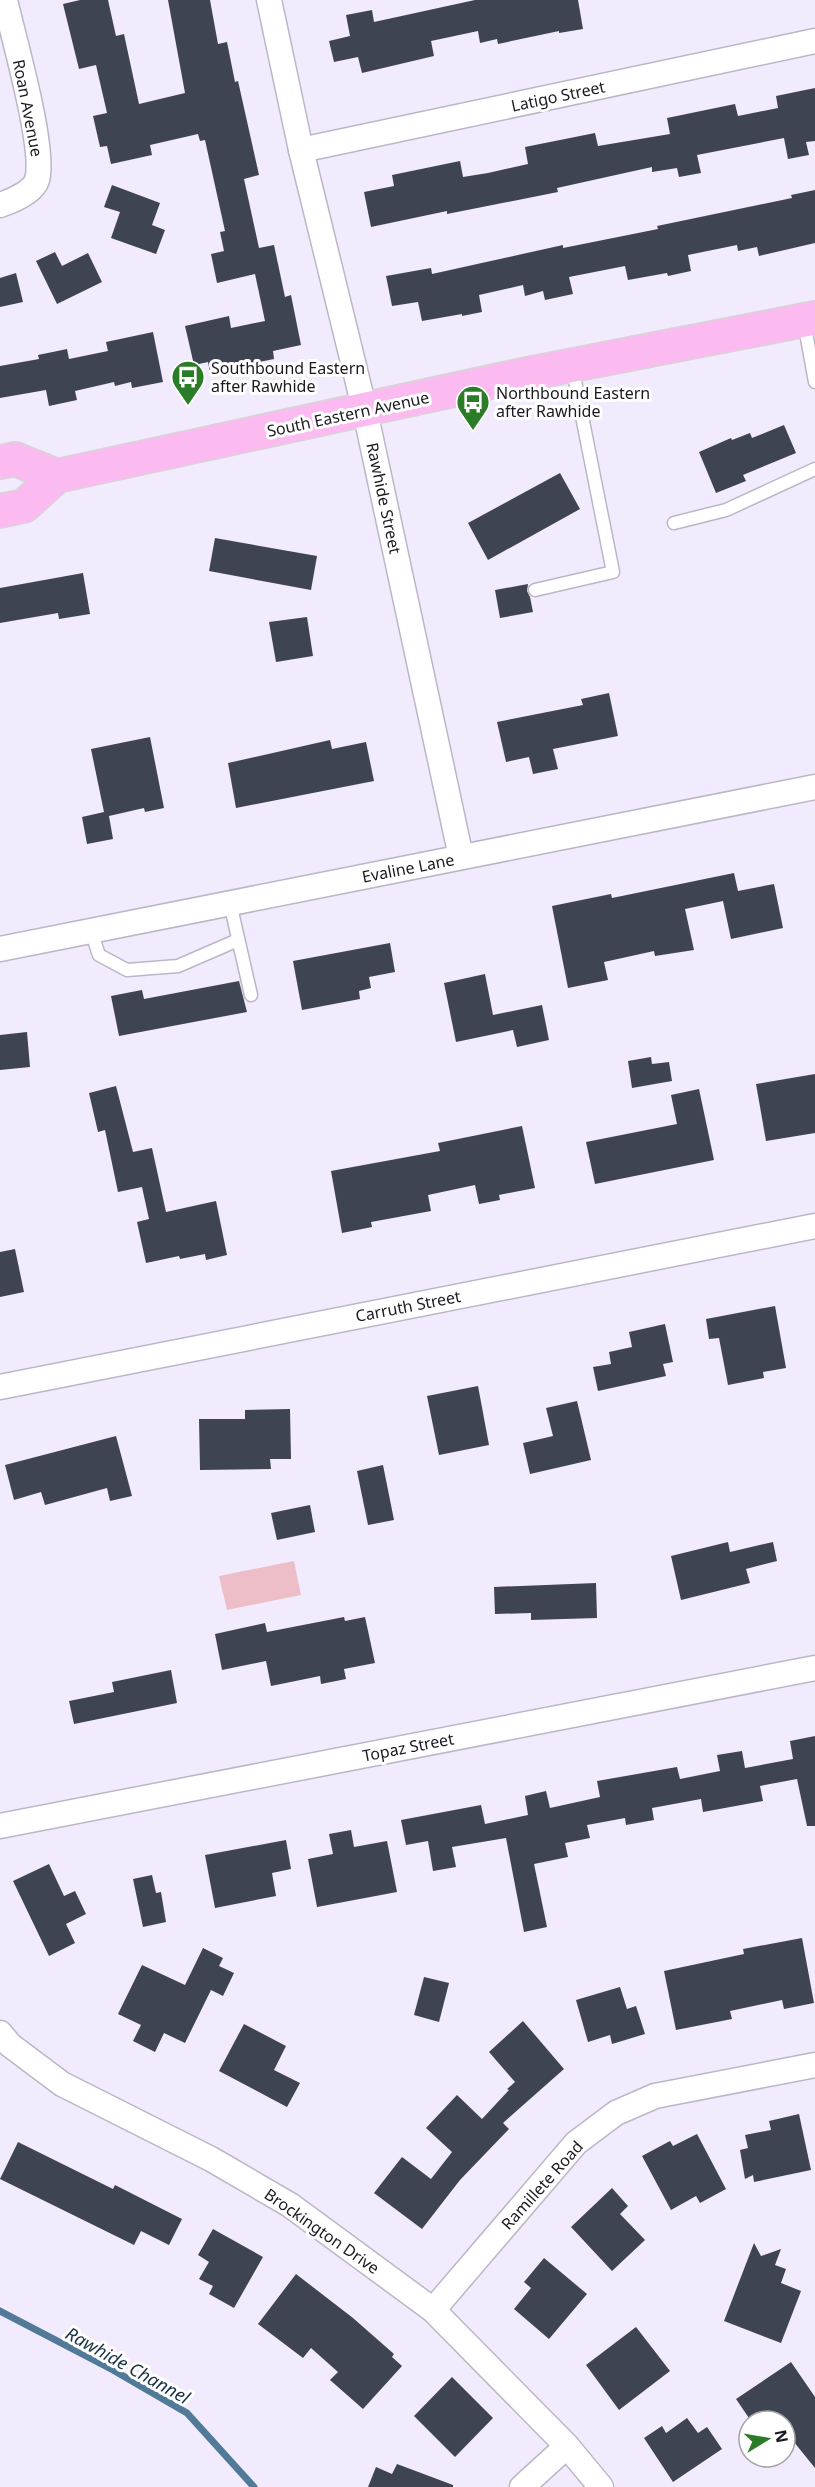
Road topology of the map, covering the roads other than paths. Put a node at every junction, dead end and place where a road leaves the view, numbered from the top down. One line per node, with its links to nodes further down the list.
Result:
1 (5, 0): 5 (street, Roan Avenue)
2 (268, 0): 4 (street, Rawhide Street)
3 (815, 41): 4 (street, Latigo Street)
4 (301, 150): 9 (street, Rawhide Street)
5 (0, 204)
6 (809, 319): 7 (main road, South Eastern Avenue); 8 (lane)
7 (572, 365): 9 (main road, South Eastern Avenue); 15 (lane)
8 (815, 382)
9 (364, 411): 12 (main road, South Eastern Avenue); 17 (street, Rawhide Street)
10 (0, 462): 12 (main road)
11 (815, 469): 14 (lane)
12 (57, 476): 13 (main road)
13 (0, 511)
14 (674, 523)
15 (535, 590)
16 (815, 787): 17 (street, Evaline Lane)
17 (461, 857): 18 (street, Evaline Lane)
18 (230, 903): 19 (street, Evaline Lane); 20 (lane)
19 (91, 931): 20 (lane); 21 (street, Evaline Lane)
20 (238, 940): 22 (lane)
21 (0, 949)
22 (251, 995)
23 (815, 1226): 24 (street, Carruth Street)
24 (0, 1387)
25 (815, 1668): 26 (street, Topaz Street)
26 (0, 1826)
27 (0, 2033): 29 (street, Brockington Drive)
28 (815, 2065): 29 (street, Ramillete Road)
29 (433, 2310): 30 (street, Brockington Drive)
30 (567, 2446): 31 (street); 32 (street, Brockington Drive)
31 (522, 2487)
32 (601, 2487)

